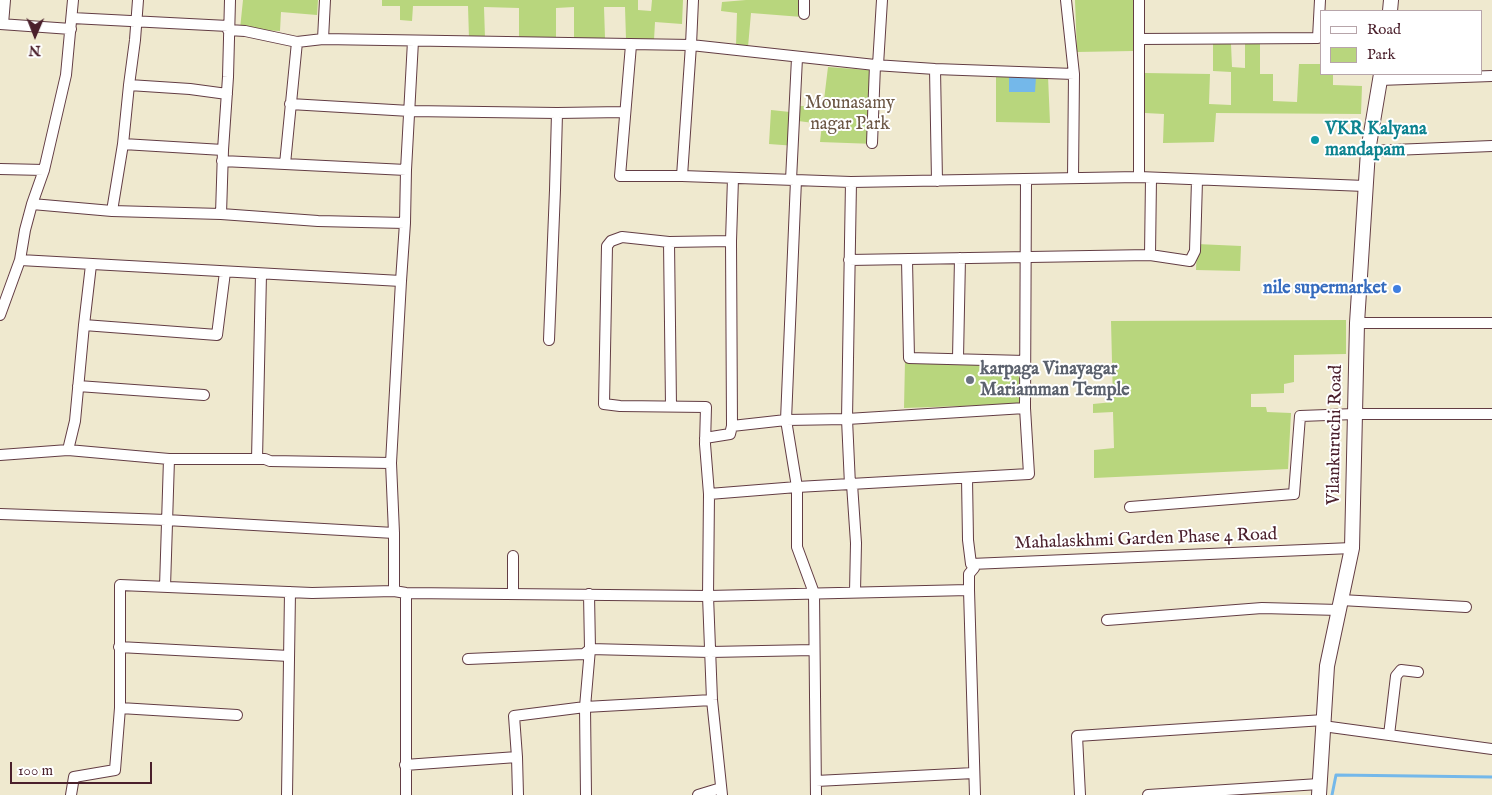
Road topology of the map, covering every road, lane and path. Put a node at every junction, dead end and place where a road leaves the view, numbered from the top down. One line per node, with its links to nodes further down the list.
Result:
1 (5, 0): 15 (street)
2 (72, 0): 13 (street)
3 (138, 0): 14 (street)
4 (230, 0): 16 (street)
5 (325, 0): 19 (street)
6 (693, 0): 23 (street)
7 (804, 0): 12 (street)
8 (882, 0): 25 (street)
9 (1066, 0): 27 (street)
10 (1139, 0): 18 (street)
11 (1320, 0): 18 (street)
12 (804, 14)
13 (72, 18): 14 (street); 17 (street)
14 (137, 21): 16 (street); 30 (street)
15 (2, 24): 17 (street)
16 (228, 28): 21 (street); 31 (street)
17 (71, 29): 44 (street)
18 (1139, 39): 49 (street)
19 (323, 40): 20 (street); 21 (street)
20 (413, 40): 22 (street); 33 (street)
21 (297, 42): 32 (street)
22 (631, 45): 23 (street); 34 (street)
23 (691, 45): 24 (street); 46 (street)
24 (797, 58): 25 (street); 52 (street)
25 (876, 65): 26 (street); 36 (street)
26 (935, 69): 27 (street); 54 (street)
27 (1074, 74): 48 (street)
28 (1492, 76): 29 (street)
29 (1380, 77): 40 (main road, Vilankuruchi Road)
30 (129, 85): 31 (street); 37 (street)
31 (227, 94): 39 (street)
32 (290, 104): 33 (street); 42 (street)
33 (410, 111): 35 (street); 45 (street)
34 (624, 112): 35 (street); 46 (street)
35 (557, 113): 78 (street)
36 (872, 143)
37 (123, 144): 39 (street); 58 (street)
38 (1492, 146): 40 (street)
39 (223, 150): 41 (street)
40 (1368, 152): 56 (main road, Vilankuruchi Road)
41 (222, 162): 42 (street); 59 (street)
42 (285, 164): 45 (street)
43 (0, 169): 44 (street)
44 (44, 170): 57 (street)
45 (406, 170): 60 (street)
46 (682, 176): 47 (street)
47 (733, 178): 52 (street); 61 (street)
48 (1073, 178): 49 (street); 51 (street)
49 (1139, 178): 50 (street)
50 (1151, 178): 53 (street); 63 (street)
51 (1026, 179): 54 (street); 65 (street)
52 (794, 180): 55 (street); 88 (street)
53 (1197, 180): 56 (street); 63 (street)
54 (937, 181): 55 (street)
55 (852, 182): 67 (street)
56 (1365, 186): 75 (main road, Vilankuruchi Road)
57 (32, 204): 58 (street); 66 (street)
58 (112, 211): 59 (street)
59 (221, 214): 60 (street)
60 (405, 223): 72 (street)
61 (731, 241): 62 (street); 89 (street)
62 (669, 242): 83 (street); 83 (street)
63 (1150, 255): 65 (street)
64 (960, 258): 65 (street); 68 (street); 79 (street)
65 (1025, 258): 80 (street)
66 (20, 260): 69 (street); 73 (street)
67 (849, 260): 68 (street); 87 (street)
68 (907, 260): 79 (street)
69 (91, 264): 70 (street); 77 (street)
70 (225, 272): 71 (street); 77 (street)
71 (261, 274): 72 (street); 93 (street)
72 (401, 281): 95 (street)
73 (5, 289): 74 (street)
74 (0, 315)
75 (1357, 323): 76 (street); 85 (main road, Vilankuruchi Road)
76 (1492, 323)
77 (84, 325): 81 (street)
78 (549, 340)
79 (958, 358): 80 (street)
80 (1025, 360): 84 (street)
81 (78, 386): 82 (street); 91 (street)
82 (204, 395)
83 (671, 406): 90 (street)
84 (1025, 408): 87 (street); 96 (street)
85 (1355, 414): 86 (street); 100 (street); 104 (main road, Vilankuruchi Road)
86 (1492, 414)
87 (847, 419): 88 (street); 97 (street)
88 (786, 420): 89 (street); 98 (street)
89 (732, 426): 90 (street)
90 (705, 438): 99 (street)
91 (68, 450): 92 (street); 94 (street)
92 (0, 455)
93 (257, 459): 94 (street); 95 (street)
94 (169, 460): 102 (street)
95 (391, 462): 103 (street)
96 (967, 478): 97 (street); 106 (street)
97 (851, 485): 98 (street); 111 (street)
98 (796, 488): 99 (street); 114 (street)
99 (709, 494): 116 (street)
100 (1130, 507)
101 (0, 514): 102 (street)
102 (166, 520): 103 (street); 107 (street)
103 (394, 533): 109 (street)
104 (1352, 548): 106 (street, Mahalaskhmi Garden Phase 4 Road); 117 (main road, Vilankuruchi Road)
105 (513, 556): 113 (street)
106 (971, 564): 108 (street)
107 (165, 587): 110 (street); 120 (street)
108 (969, 590): 111 (street); 136 (street)
109 (394, 591): 110 (street); 112 (street)
110 (290, 592): 124 (street)
111 (855, 592): 114 (street)
112 (406, 593): 113 (street); 135 (street)
113 (513, 593): 115 (street)
114 (814, 593): 116 (street); 122 (street)
115 (589, 594): 116 (street); 121 (street)
116 (708, 596): 123 (street)
117 (1340, 605): 118 (street); 119 (street); 131 (main road, Vilankuruchi Road)
118 (1466, 607)
119 (1107, 620)
120 (119, 647): 124 (street); 128 (street)
121 (590, 649): 123 (street); 125 (street); 129 (street)
122 (814, 650): 123 (street); 137 (street)
123 (710, 652): 127 (street)
124 (289, 656): 142 (street)
125 (468, 659)
126 (1418, 672): 132 (street)
127 (712, 700): 129 (street); 139 (street)
128 (120, 708): 130 (street); 141 (street)
129 (585, 708): 134 (street); 145 (street)
130 (237, 715)
131 (1324, 723): 132 (street); 138 (main road, Vilankuruchi Road); 149 (street)
132 (1389, 735): 133 (street)
133 (1492, 749)
134 (517, 757): 135 (street); 144 (street)
135 (405, 765): 143 (street)
136 (974, 773): 137 (street); 148 (street)
137 (816, 781): 147 (street)
138 (1319, 789): 140 (street)
139 (722, 792): 146 (street)
140 (1243, 792): 151 (street)
141 (71, 795)
142 (287, 795)
143 (406, 795)
144 (518, 795)
145 (586, 795)
146 (698, 795)
147 (816, 795)
148 (975, 795)
149 (1080, 795)
150 (1148, 795): 151 (street)
151 (1172, 795)

